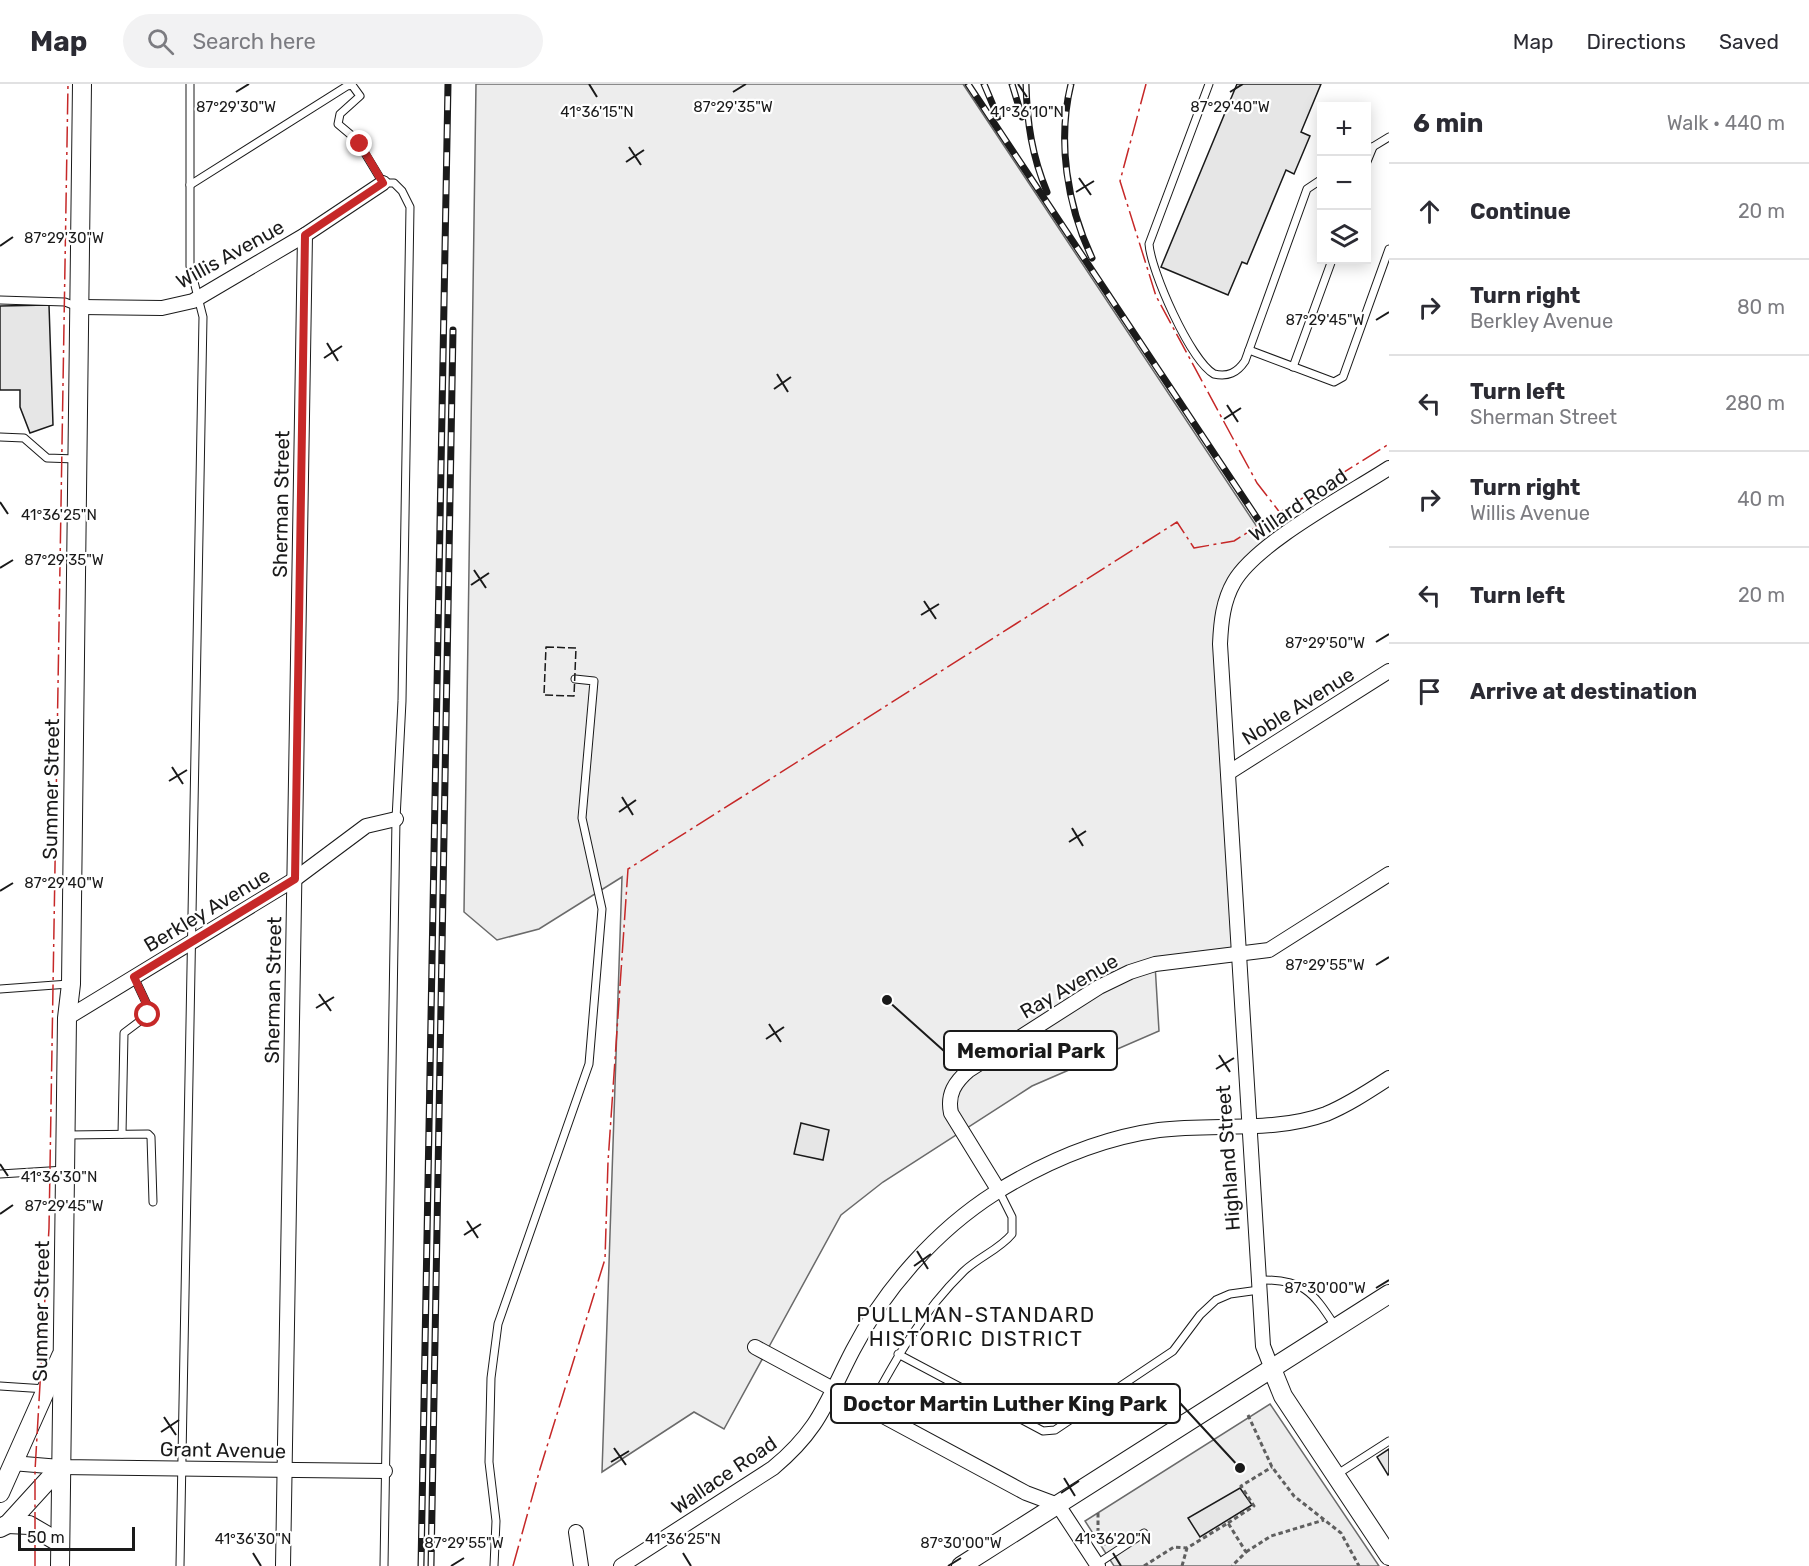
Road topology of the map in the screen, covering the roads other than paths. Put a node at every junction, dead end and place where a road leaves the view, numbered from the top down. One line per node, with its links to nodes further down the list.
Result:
1 (82, 84): 14 (street, Summer Street)
2 (190, 84): 8 (lane)
3 (1209, 84): 15 (lane)
4 (1389, 137): 5 (lane)
5 (1371, 148)
6 (383, 183): 8 (lane); 9 (street, Willis Avenue); 24 (lane)
7 (1317, 183): 15 (lane)
8 (190, 186): 12 (lane)
9 (305, 235): 12 (street, Willis Avenue); 26 (street, Sherman Street)
10 (1389, 249): 16 (lane)
11 (1331, 264): 16 (lane)
12 (199, 298): 14 (street, Willis Avenue); 27 (lane)
13 (0, 300): 14 (lane)
14 (81, 307): 18 (street, Summer Street)
15 (1249, 350): 16 (lane)
16 (1293, 367)
17 (0, 436): 18 (lane)
18 (78, 459): 30 (street, Summer Street)
19 (1389, 468): 20 (street, Willard Road)
20 (1235, 580): 23 (street, Highland Street)
21 (1389, 671): 23 (street, Noble Avenue)
22 (575, 679): 71 (lane)
23 (1228, 773): 28 (street, Highland Street)
24 (396, 819): 26 (street, Berkley Avenue); 57 (lane)
25 (1389, 874): 28 (street, Ray Avenue)
26 (295, 879): 27 (street, Berkley Avenue); 56 (street, Sherman Street)
27 (190, 943): 29 (street, Berkley Avenue); 55 (lane)
28 (1239, 955): 34 (street, Highland Street); 39 (street, Ray Avenue)
29 (134, 977): 32 (street, Berkley Avenue); 35 (lane)
30 (71, 984): 31 (lane); 32 (street, Summer Street)
31 (0, 989)
32 (67, 1018): 36 (street, Summer Street)
33 (1389, 1078): 34 (street, Wallace Road)
34 (1248, 1125): 39 (street, Wallace Road); 41 (street, Highland Street)
35 (122, 1134): 36 (lane); 40 (lane)
36 (65, 1135): 37 (street, Summer Street)
37 (64, 1170): 38 (lane); 45 (street, Summer Street)
38 (0, 1174)
39 (999, 1191): 46 (lane); 50 (street, Wallace Road)
40 (153, 1202)
41 (1259, 1285): 43 (lane); 46 (lane); 47 (street, Highland Street)
42 (1389, 1294): 43 (street)
43 (1336, 1328): 47 (street)
44 (755, 1347): 50 (street)
45 (64, 1349): 49 (street); 54 (street, Summer Street)
46 (898, 1354): 51 (lane)
47 (1272, 1369): 58 (street, Highland Street); 60 (street)
48 (0, 1386): 49 (lane)
49 (46, 1389): 53 (street)
50 (835, 1390): 51 (street); 73 (street, Wallace Road)
51 (870, 1409): 60 (street)
52 (1389, 1441): 58 (lane)
53 (12, 1463): 54 (street, Grant Avenue); 59 (street)
54 (60, 1467): 55 (street, Grant Avenue); 61 (street); 64 (street, Summer Street)
55 (181, 1469): 56 (street, Grant Avenue); 68 (lane)
56 (284, 1471): 57 (street, Grant Avenue); 69 (street, Sherman Street)
57 (385, 1471): 70 (lane)
58 (1335, 1475): 65 (street, Highland Street)
59 (0, 1493)
60 (1058, 1505): 66 (street); 74 (street)
61 (4, 1526): 64 (street)
62 (576, 1532): 72 (street)
63 (1144, 1533): 66 (lane)
64 (60, 1543): 67 (street, Summer Street)
65 (1389, 1556)
66 (1098, 1565)
67 (60, 1566)
68 (180, 1566)
69 (283, 1566)
70 (384, 1566)
71 (494, 1566)
72 (581, 1566)
73 (621, 1566)
74 (961, 1566)

